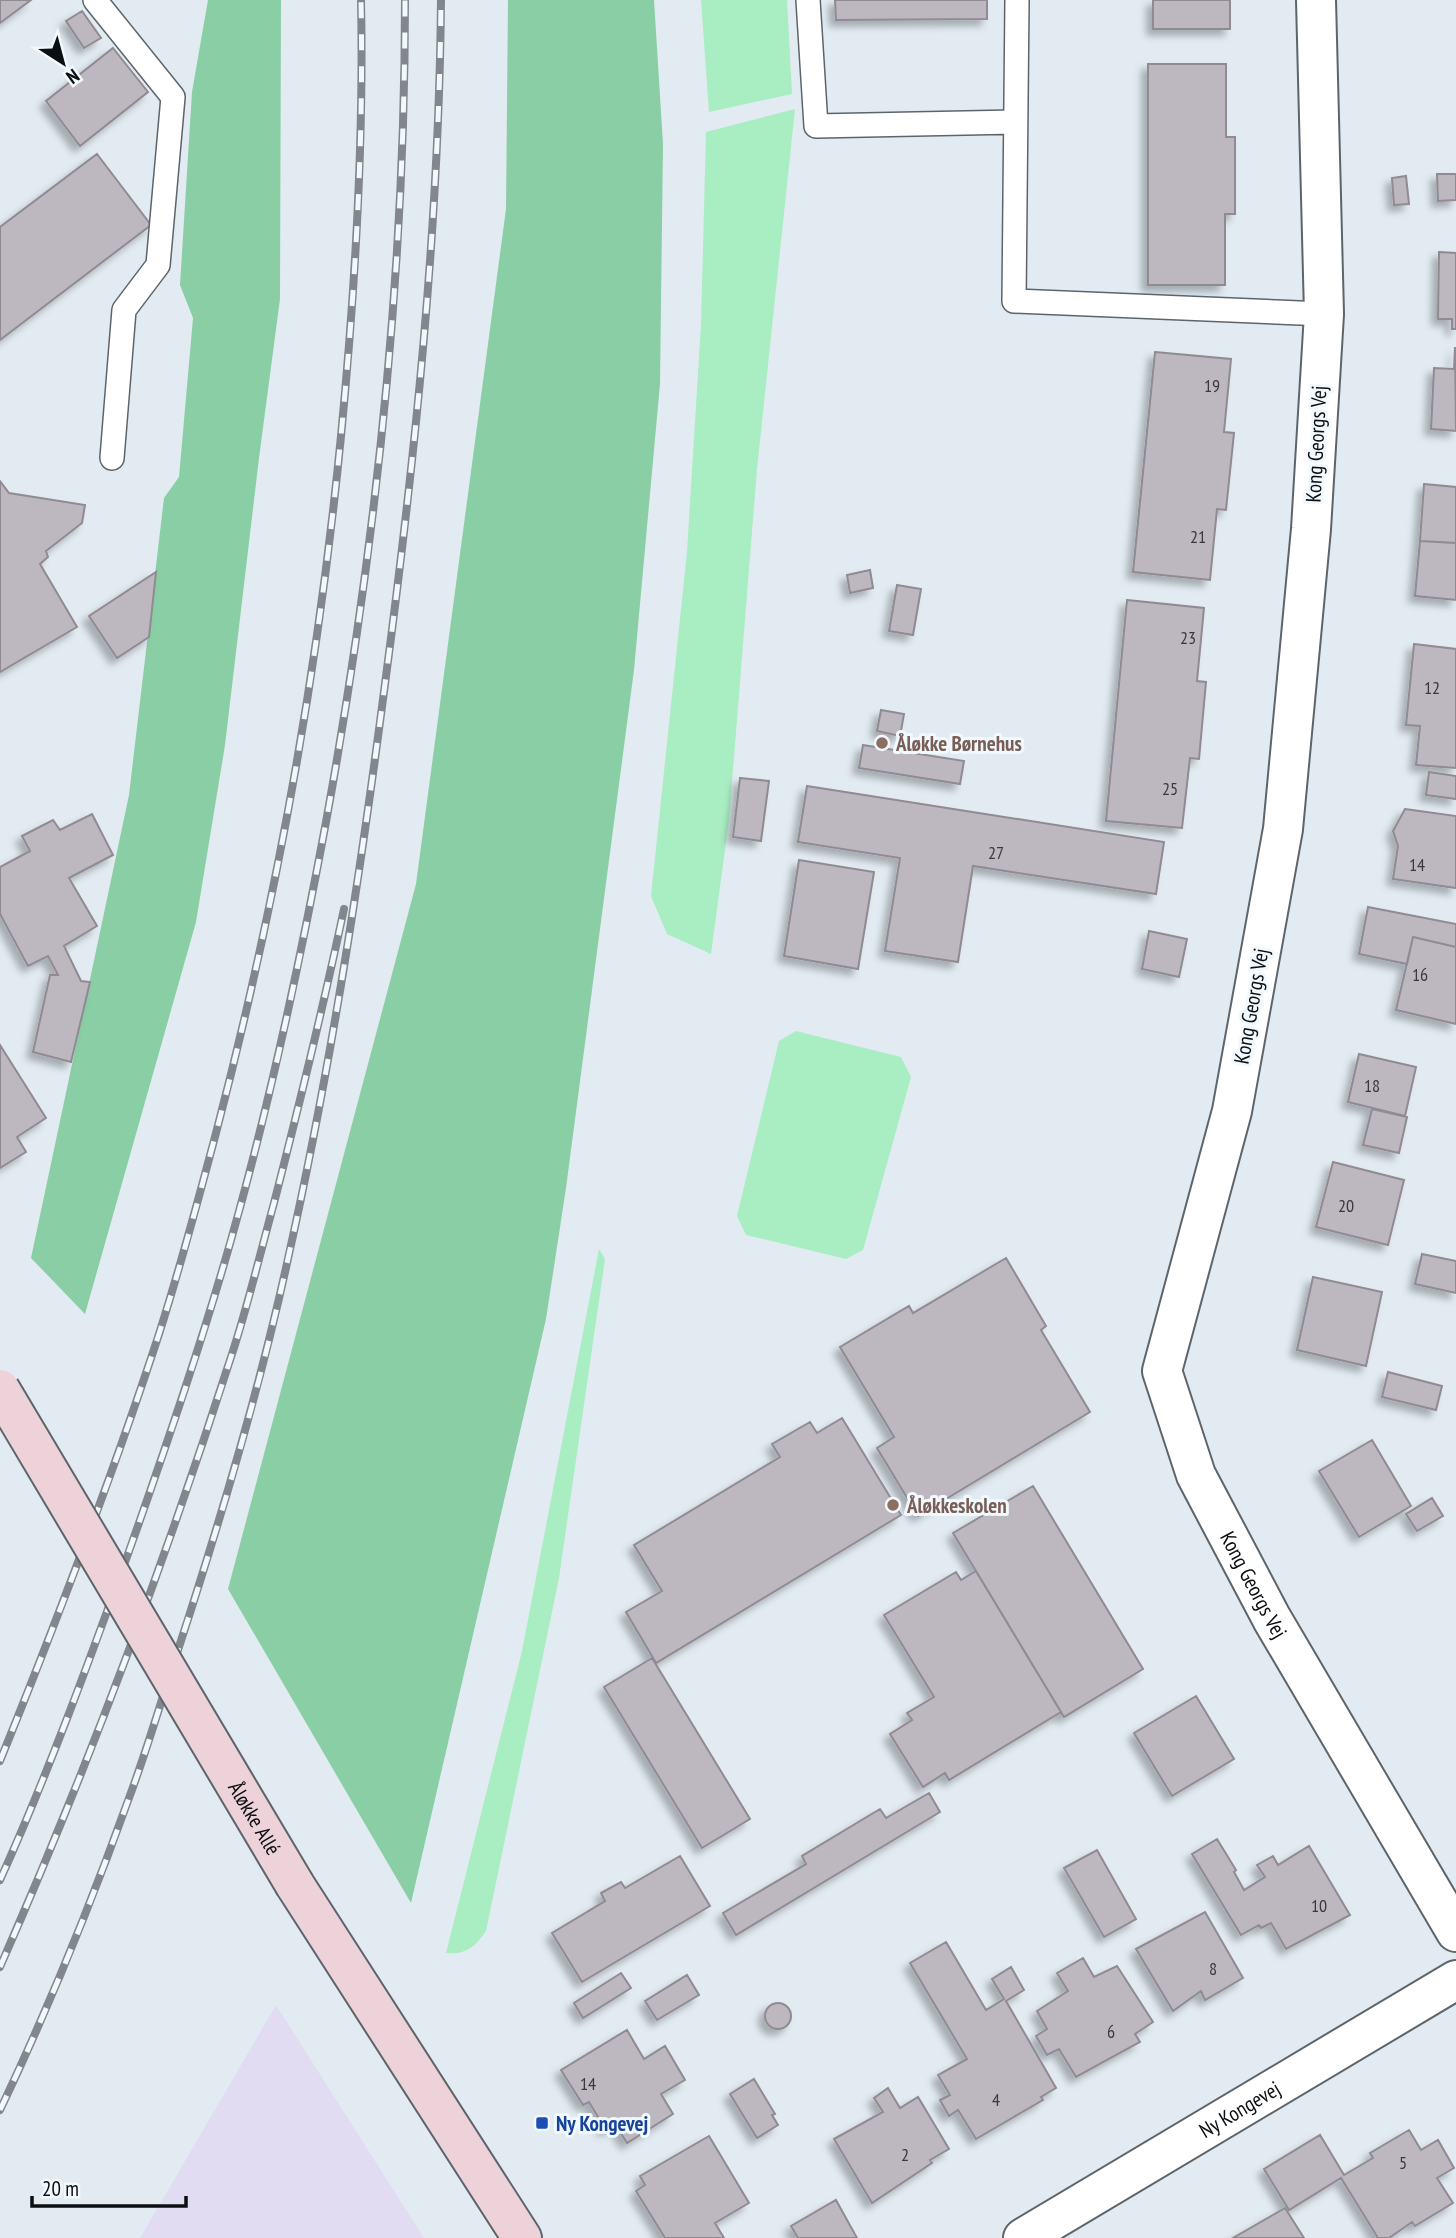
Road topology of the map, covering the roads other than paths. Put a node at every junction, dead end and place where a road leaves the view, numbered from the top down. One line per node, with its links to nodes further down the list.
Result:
1 (95, 0): 7 (lane)
2 (808, 0): 5 (lane)
3 (1017, 0): 5 (lane)
4 (1316, 0): 6 (street, Kong Georgs Vej)
5 (1016, 122): 6 (lane)
6 (1324, 314): 9 (street, Kong Georgs Vej)
7 (112, 458)
8 (0, 1389): 11 (main road, Åløkke Allé, bridge)
9 (1456, 1932)
10 (1456, 1980): 12 (street, Ny Kongevej)
11 (522, 2238)
12 (1023, 2238)

